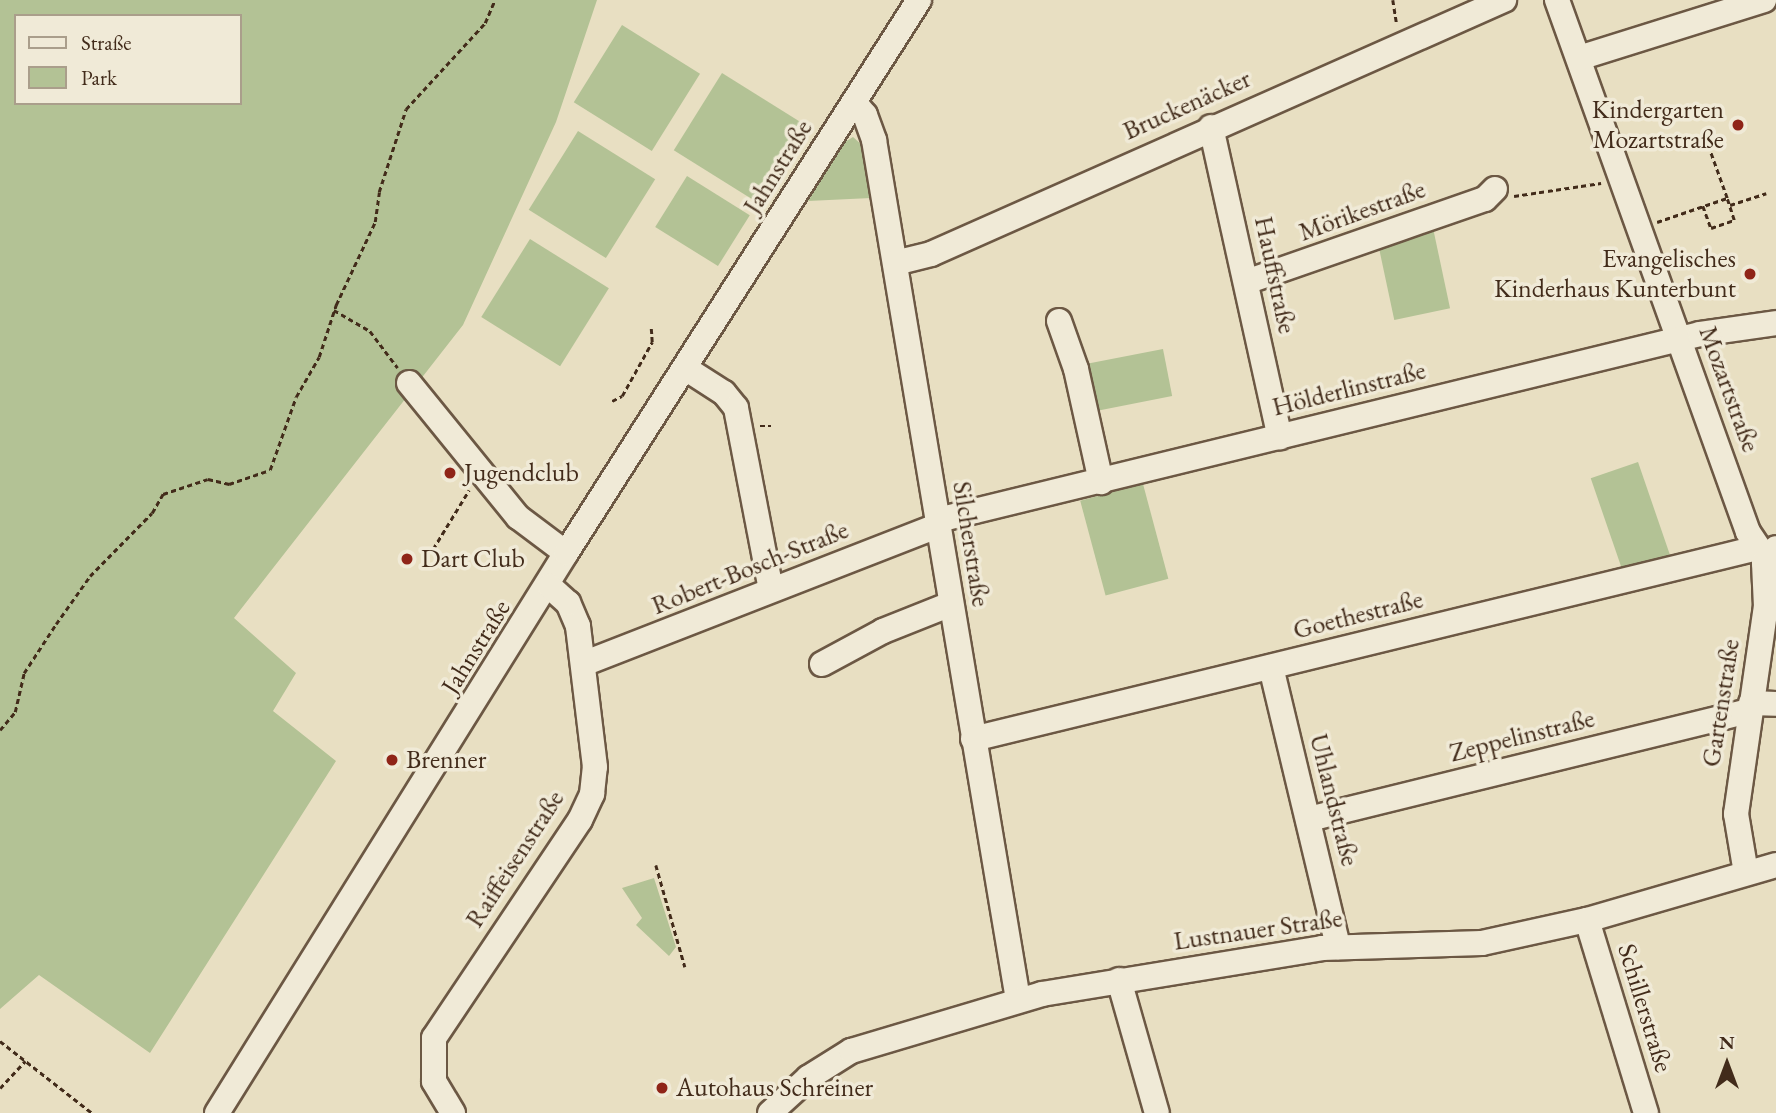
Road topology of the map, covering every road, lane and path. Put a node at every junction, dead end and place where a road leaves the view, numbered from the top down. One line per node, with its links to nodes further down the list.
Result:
1 (495, 0): 21 (path)
2 (919, 0): 9 (street, Jahnstraße)
3 (1393, 0): 7 (path)
4 (1504, 0): 7 (street, Bruckenäcker)
5 (1557, 0): 8 (street, Mozartstraße)
6 (1764, 0): 8 (street)
7 (1400, 44): 10 (street, Bruckenäcker)
8 (1579, 58): 12 (street, Mozartstraße)
9 (854, 102): 19 (street, Silcherstraße); 26 (street, Jahnstraße)
10 (1211, 127): 19 (street, Bruckenäcker); 20 (street, Hauffstraße)
11 (1704, 134): 15 (path)
12 (1624, 179): 13 (path); 18 (street, Mozartstraße)
13 (1495, 189): 20 (street, Mörikestraße)
14 (1766, 193): 16 (path)
15 (1727, 198): 16 (path); 17 (path)
16 (1729, 205): 17 (path)
17 (1703, 206): 18 (path)
18 (1640, 228): 25 (street, Mozartstraße)
19 (895, 263): 32 (street, Silcherstraße)
20 (1246, 282): 29 (street, Hauffstraße)
21 (334, 310): 27 (path); 44 (path)
22 (1059, 321): 31 (street)
23 (1776, 323): 25 (street, Hölderlinstraße)
24 (651, 328): 28 (path)
25 (1680, 339): 29 (street, Hölderlinstraße); 34 (street, Mozartstraße)
26 (685, 368): 35 (street, Jahnstraße); 37 (street)
27 (409, 383): 30 (street)
28 (612, 401)
29 (1280, 437): 31 (street, Hölderlinstraße)
30 (480, 472): 33 (path); 35 (street)
31 (1101, 482): 32 (street, Hölderlinstraße)
32 (938, 522): 37 (street, Robert-Bosch-Straße); 38 (street, Silcherstraße)
33 (433, 549)
34 (1766, 551): 41 (street, Goethestraße); 43 (street, Gartenstraße)
35 (566, 553): 36 (street, Jahnstraße)
36 (549, 586): 39 (street, Raiffeisenstraße); 61 (street, Jahnstraße)
37 (771, 590): 39 (street, Robert-Bosch-Straße)
38 (951, 604): 40 (street); 45 (street, Silcherstraße)
39 (583, 664): 62 (street, Raiffeisenstraße)
40 (822, 664)
41 (1270, 667): 45 (street, Goethestraße); 46 (street, Uhlandstraße)
42 (1776, 704): 43 (street, Zeppelinstraße)
43 (1751, 707): 46 (street, Zeppelinstraße); 49 (street, Gartenstraße)
44 (0, 730)
45 (973, 739): 56 (street, Silcherstraße)
46 (1308, 819): 53 (street, Uhlandstraße)
47 (656, 865): 51 (path)
48 (1776, 865): 49 (street, Lustnauer Straße)
49 (1746, 873): 52 (street, Lustnauer Straße)
50 (675, 907): 51 (path)
51 (668, 909): 54 (path)
52 (1587, 920): 53 (street, Lustnauer Straße); 65 (street, Schillerstraße)
53 (1338, 947): 55 (street, Lustnauer Straße)
54 (685, 967)
55 (1119, 980): 56 (street, Lustnauer Straße); 64 (street)
56 (1018, 1000): 63 (street, Lustnauer Straße)
57 (0, 1041): 58 (path)
58 (25, 1060): 59 (path); 60 (path)
59 (0, 1088)
60 (92, 1113)
61 (217, 1113)
62 (453, 1113)
63 (770, 1113)
64 (1157, 1113)
65 (1646, 1113)

